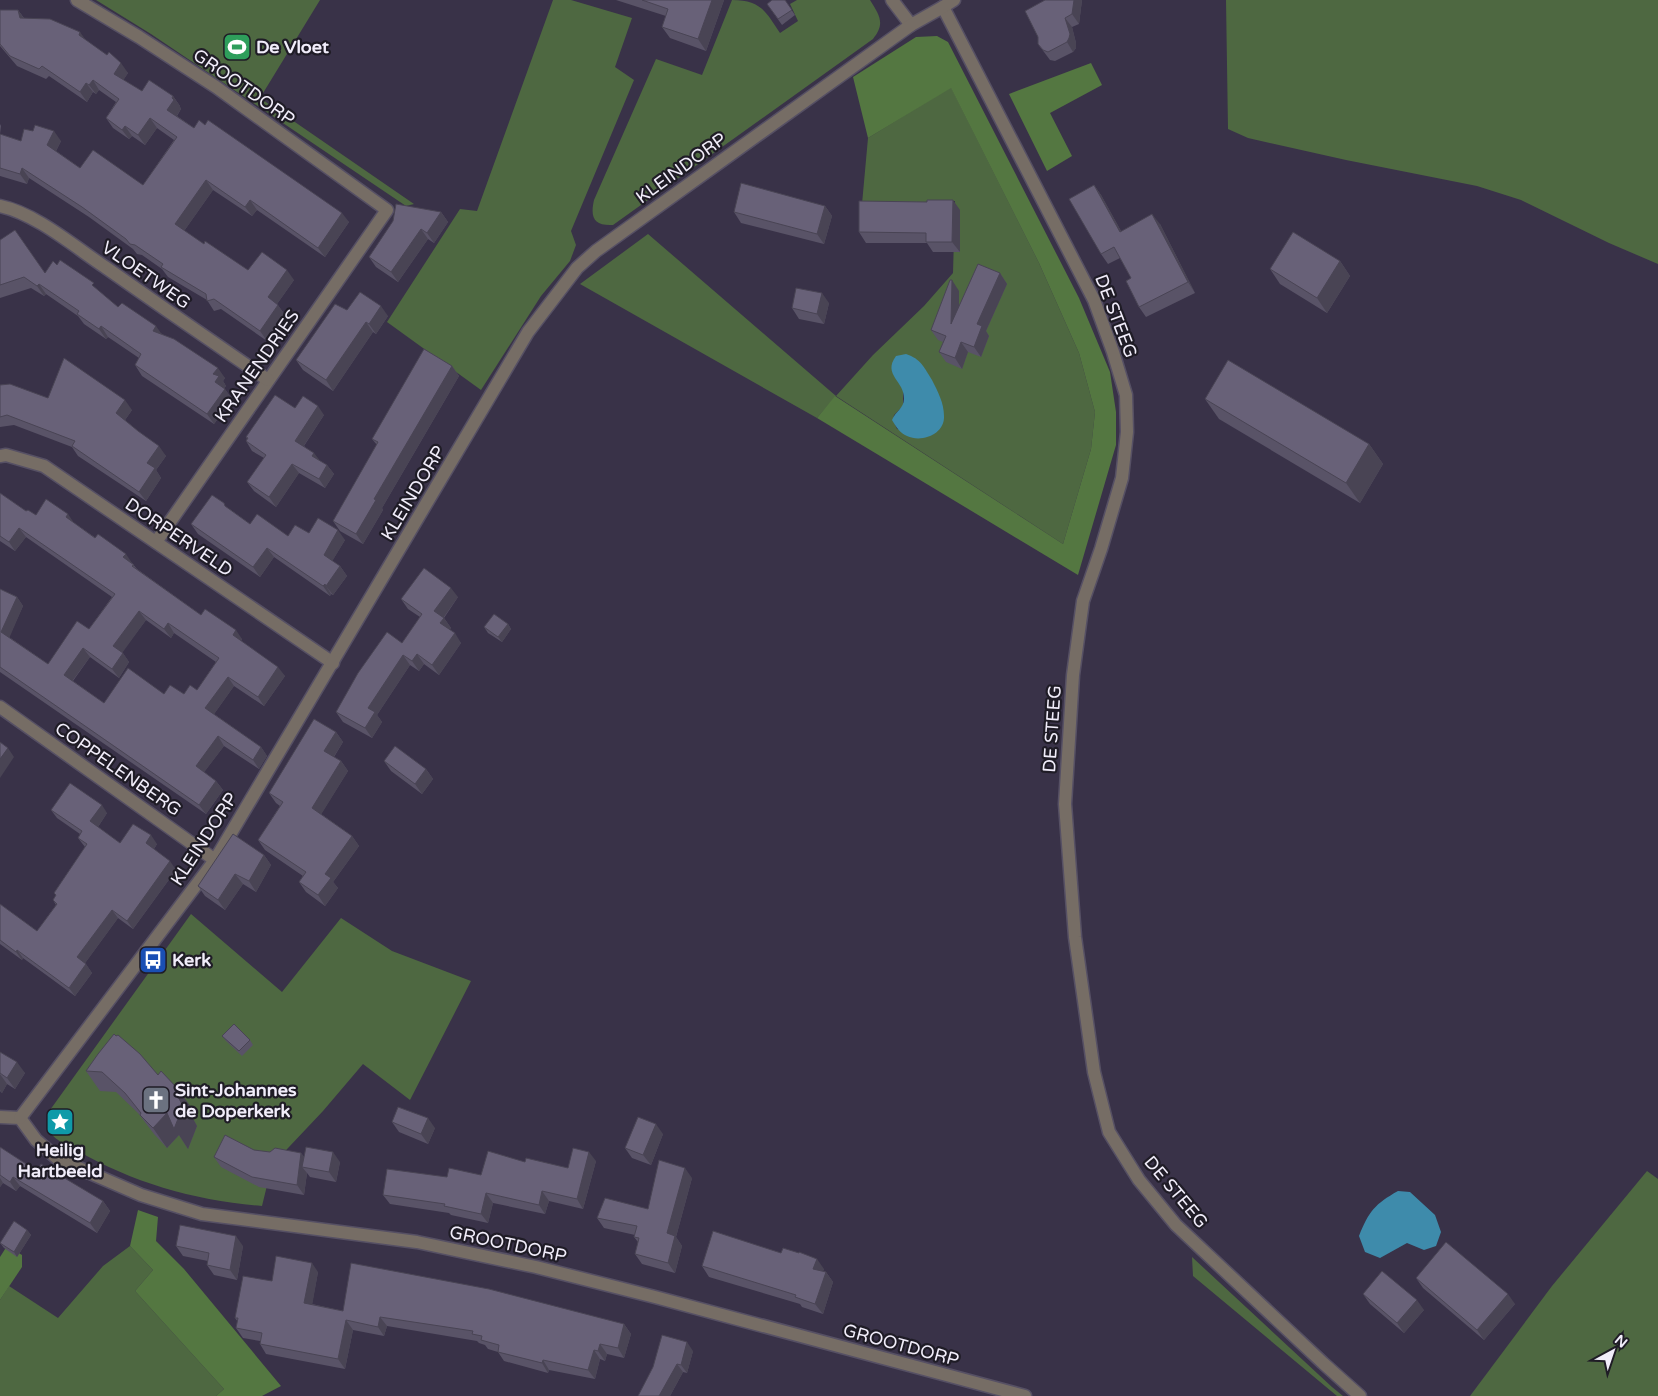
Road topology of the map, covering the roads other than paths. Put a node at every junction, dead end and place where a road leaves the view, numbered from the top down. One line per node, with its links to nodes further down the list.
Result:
1 (77, 0): 6 (street, GROOTDORP)
2 (892, 0): 4 (street)
3 (948, 4): 4 (street, KLEINDORP); 16 (street, DE STEEG)
4 (911, 25): 10 (street, KLEINDORP)
5 (0, 206): 7 (street, VLOETWEG)
6 (386, 210): 7 (street, KRANENDRIES)
7 (268, 380): 9 (street, KRANENDRIES)
8 (0, 456): 9 (street, DORPERVELD)
9 (156, 542): 10 (street, DORPERVELD)
10 (333, 663): 12 (street, KLEINDORP)
11 (0, 707): 12 (street, COPPELENBERG)
12 (215, 860): 14 (street, KLEINDORP)
13 (0, 1117): 14 (street)
14 (20, 1118): 15 (street, GROOTDORP)
15 (1024, 1396)
16 (1360, 1396)

